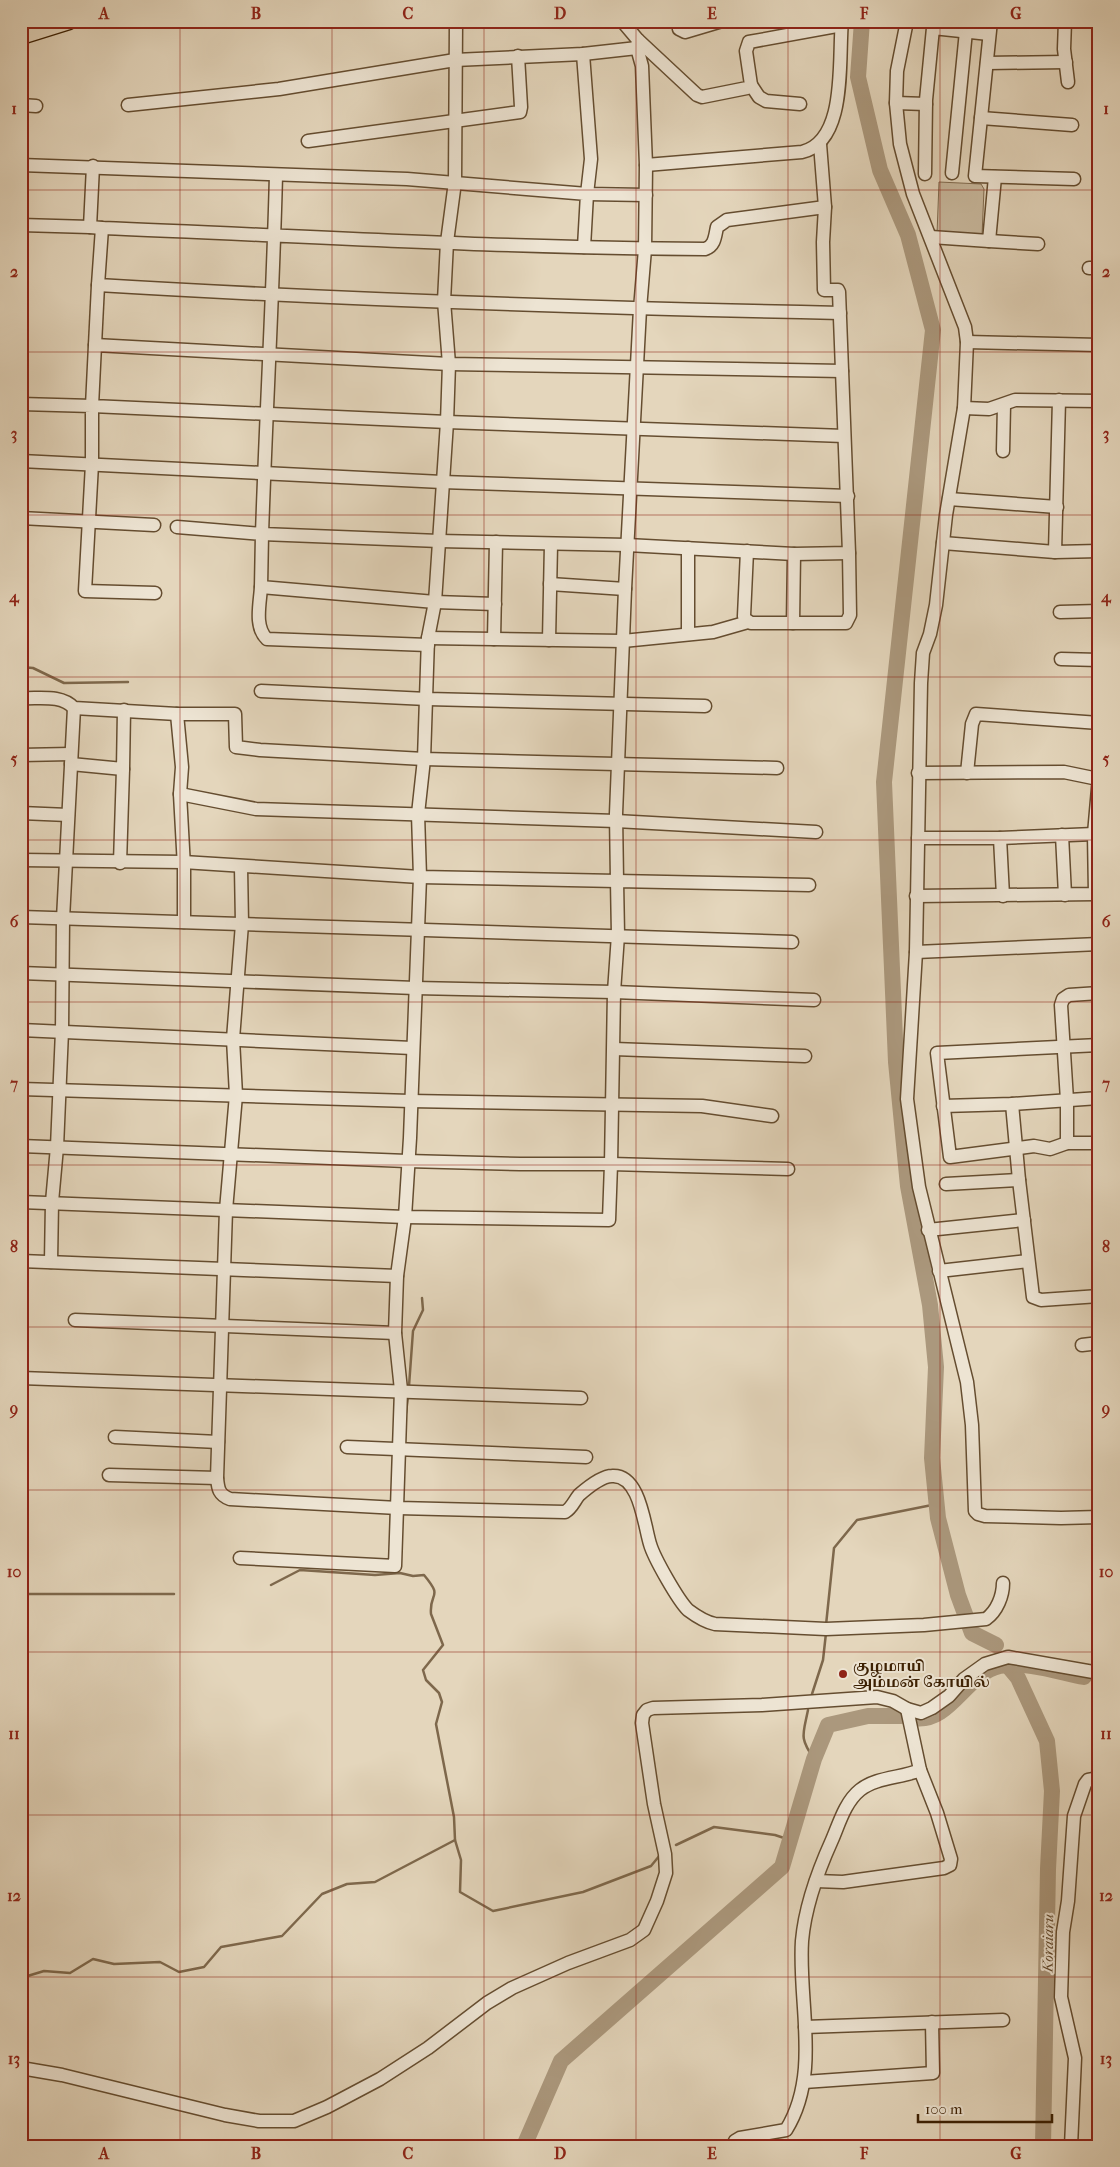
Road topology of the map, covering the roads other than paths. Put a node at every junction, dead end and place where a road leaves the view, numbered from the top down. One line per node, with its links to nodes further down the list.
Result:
1 (456, 21): 15 (street)
2 (622, 21): 12 (street)
3 (678, 21): 4 (street)
4 (722, 21)
5 (908, 21): 20 (street)
6 (1065, 21): 16 (street)
7 (60, 23): 11 (main road)
8 (842, 23): 19 (street); 30 (street)
9 (967, 26): 10 (street); 22 (street); 34 (street)
10 (990, 28): 17 (street)
11 (21, 36)
12 (638, 44): 13 (street); 19 (street); 32 (street)
13 (583, 54): 14 (street); 40 (street)
14 (518, 56): 15 (street); 27 (street)
15 (455, 60): 24 (street); 27 (street)
16 (1066, 62): 17 (street); 18 (street)
17 (987, 63): 26 (street)
18 (1068, 82)
19 (751, 85): 21 (street)
20 (896, 103): 22 (street); 46 (street)
21 (800, 104)
22 (926, 104): 35 (street)
23 (21, 105): 25 (street)
24 (128, 105)
25 (36, 106)
26 (981, 118): 28 (street); 37 (street)
27 (456, 120): 29 (street); 39 (street)
28 (1072, 125)
29 (308, 141)
30 (820, 144): 32 (street); 42 (street)
31 (21, 165): 33 (street)
32 (646, 165): 41 (street)
33 (93, 166): 36 (street); 44 (street)
34 (952, 173)
35 (925, 174)
36 (276, 175): 39 (street); 45 (street)
37 (994, 177): 38 (street); 47 (street)
38 (1074, 179)
39 (455, 182): 40 (street); 48 (street)
40 (587, 194): 41 (street); 50 (street)
41 (646, 195): 51 (street)
42 (825, 207): 51 (street); 56 (street)
43 (21, 225): 44 (street)
44 (96, 227): 45 (street); 52 (street)
45 (274, 234): 48 (street); 53 (street)
46 (931, 237): 47 (street); 57 (street)
47 (989, 241): 49 (street)
48 (447, 242): 50 (street); 54 (street)
49 (1038, 244)
50 (584, 247): 51 (street)
51 (645, 249): 55 (street)
52 (98, 285): 53 (street); 58 (street)
53 (272, 296): 54 (street); 60 (street)
54 (444, 302): 55 (street); 61 (street)
55 (640, 309): 56 (street); 62 (street)
56 (840, 313): 63 (street)
57 (967, 342): 59 (street); 69 (street)
58 (95, 345): 60 (street); 68 (street)
59 (1099, 345)
60 (269, 355): 61 (street); 70 (street)
61 (449, 364): 62 (street); 71 (street)
62 (637, 366): 63 (street); 72 (street)
63 (842, 371): 73 (street)
64 (1059, 400): 65 (street); 67 (street); 82 (street)
65 (1099, 401)
66 (21, 404): 68 (street)
67 (1004, 405): 69 (street); 74 (street)
68 (92, 406): 70 (street); 76 (street)
69 (964, 408): 81 (street)
70 (265, 414): 71 (street); 77 (street)
71 (447, 422): 72 (street); 78 (street)
72 (635, 429): 73 (street); 79 (street)
73 (844, 436): 80 (street)
74 (1003, 451)
75 (21, 461): 76 (street)
76 (92, 464): 77 (street); 84 (street)
77 (264, 474): 78 (street); 87 (street)
78 (442, 482): 79 (street); 88 (street)
79 (631, 487): 80 (street); 92 (street)
80 (848, 496): 97 (street)
81 (949, 499): 82 (street); 90 (street)
82 (1057, 507): 95 (street)
83 (21, 518): 84 (street)
84 (89, 521): 85 (street); 102 (street)
85 (154, 525)
86 (177, 527): 87 (street)
87 (262, 534): 88 (street); 100 (street)
88 (439, 542): 89 (street); 103 (street)
89 (496, 542): 91 (street); 104 (street)
90 (943, 543): 95 (street); 131 (street)
91 (552, 544): 92 (street); 99 (street)
92 (627, 545): 93 (street); 101 (street)
93 (688, 548): 94 (street); 109 (street)
94 (747, 551): 98 (street); 107 (street)
95 (1055, 552): 96 (street)
96 (1099, 552)
97 (849, 553): 98 (street); 108 (street)
98 (794, 554): 108 (street)
99 (550, 584): 101 (street); 111 (street)
100 (261, 587): 103 (street); 112 (street)
101 (625, 589): 113 (street)
102 (155, 593)
103 (435, 602): 104 (street); 112 (street)
104 (495, 604): 110 (street)
105 (1099, 611): 106 (street)
106 (1060, 612)
107 (748, 622): 108 (street); 109 (street)
108 (793, 623)
109 (688, 634): 113 (street)
110 (494, 639): 111 (street); 112 (street)
111 (549, 640): 113 (street)
112 (428, 641): 118 (street)
113 (623, 641): 119 (street)
114 (1061, 659): 115 (street)
115 (1099, 660)
116 (261, 691): 118 (street)
117 (21, 698): 121 (street)
118 (427, 699): 119 (street); 127 (street)
119 (621, 704): 120 (street); 128 (street)
120 (705, 706)
121 (74, 708): 122 (street); 126 (street)
122 (124, 710): 123 (street); 129 (street)
123 (177, 714): 127 (street); 134 (street)
124 (1099, 723): 132 (street)
125 (21, 755): 126 (street)
126 (71, 759): 129 (street); 138 (street)
127 (424, 759): 128 (street); 137 (street)
128 (618, 763): 130 (street); 139 (street)
129 (123, 768): 148 (street)
130 (777, 768)
131 (918, 773): 132 (street); 143 (street)
132 (967, 773): 133 (street)
133 (1099, 778): 135 (street)
134 (180, 794): 137 (street); 147 (street)
135 (1098, 805): 141 (street)
136 (21, 813): 138 (street)
137 (418, 814): 139 (street); 150 (street)
138 (68, 815): 146 (street)
139 (616, 821): 140 (street); 151 (street)
140 (816, 832)
141 (1094, 834): 142 (street); 153 (street)
142 (1062, 835): 144 (street); 154 (street)
143 (918, 838): 144 (street); 155 (street)
144 (1000, 838): 156 (street)
145 (21, 860): 146 (street)
146 (66, 861): 148 (street); 158 (street)
147 (183, 862): 148 (street); 149 (street); 159 (street)
148 (120, 863)
149 (242, 867): 150 (street); 160 (street)
150 (420, 876): 151 (street); 161 (street)
151 (617, 881): 152 (street); 162 (street)
152 (808, 885)
153 (1097, 894): 154 (street)
154 (1065, 895): 156 (street)
155 (916, 896): 156 (street); 165 (street)
156 (1003, 896)
157 (21, 917): 158 (street)
158 (63, 919): 159 (street); 167 (street)
159 (184, 922): 160 (street)
160 (242, 924): 161 (street); 168 (street)
161 (418, 931): 162 (street); 169 (street)
162 (618, 935): 163 (street); 170 (street)
163 (792, 942)
164 (1099, 944): 165 (street)
165 (916, 952): 207 (street)
166 (21, 974): 167 (street)
167 (64, 975): 168 (street); 174 (street)
168 (238, 982): 169 (street); 175 (street)
169 (416, 988): 170 (street); 178 (street)
170 (614, 992): 172 (street); 179 (street)
171 (1099, 992): 177 (street)
172 (814, 1000)
173 (21, 1030): 174 (street)
174 (62, 1031): 175 (street); 182 (street)
175 (233, 1039): 178 (street); 183 (street)
176 (1099, 1045): 177 (street)
177 (1064, 1046): 185 (street); 189 (street)
178 (412, 1048): 186 (street)
179 (614, 1049): 180 (street); 188 (street)
180 (806, 1056)
181 (21, 1089): 182 (street)
182 (60, 1090): 183 (street); 194 (street)
183 (236, 1095): 186 (street); 196 (street)
184 (1099, 1098): 185 (street)
185 (1067, 1100): 187 (street); 191 (street)
186 (410, 1101): 188 (street); 197 (street)
187 (1012, 1104): 189 (street); 195 (street)
188 (613, 1106): 190 (street); 198 (street)
189 (943, 1106): 195 (street)
190 (772, 1116)
191 (1067, 1143): 192 (street); 195 (street)
192 (1099, 1143)
193 (21, 1146): 194 (street)
194 (57, 1147): 196 (street); 203 (street)
195 (1016, 1149): 200 (street)
196 (232, 1153): 197 (street); 204 (street)
197 (407, 1161): 198 (street); 205 (street)
198 (611, 1164): 199 (street); 205 (street)
199 (788, 1169)
200 (1019, 1180): 201 (street); 206 (street)
201 (946, 1184)
202 (21, 1202): 203 (street)
203 (52, 1202): 204 (street); 210 (street)
204 (226, 1210): 205 (street); 211 (street)
205 (405, 1217): 213 (street)
206 (1024, 1220): 207 (street); 209 (street)
207 (928, 1230): 212 (street)
208 (21, 1261): 210 (street)
209 (1028, 1261): 212 (street); 214 (street)
210 (51, 1262): 211 (street)
211 (224, 1271): 213 (street); 216 (street)
212 (939, 1271): 232 (street)
213 (398, 1276): 217 (street)
214 (1099, 1296)
215 (76, 1320): 216 (street)
216 (222, 1326): 217 (street); 221 (street)
217 (395, 1333): 222 (street)
218 (1099, 1343): 219 (street)
219 (1082, 1345)
220 (21, 1378): 221 (street)
221 (221, 1386): 222 (street); 225 (street)
222 (401, 1390): 223 (street); 227 (street)
223 (581, 1398)
224 (115, 1437): 225 (street)
225 (218, 1442): 230 (street)
226 (347, 1447): 227 (street)
227 (398, 1449): 228 (street); 231 (street)
228 (586, 1457)
229 (109, 1475): 230 (street)
230 (217, 1478): 231 (street)
231 (398, 1508): 233 (street); 234 (street)
232 (1099, 1516)
233 (240, 1558)
234 (1003, 1583)
235 (1099, 1673): 236 (street)
236 (907, 1709): 237 (street); 243 (street)
237 (920, 1770): 239 (street); 239 (street)
238 (1099, 1778): 246 (street)
239 (816, 1882): 242 (street)
240 (1003, 2020): 241 (street)
241 (932, 2022): 242 (street); 244 (street)
242 (805, 2027): 244 (street)
243 (21, 2068)
244 (804, 2082): 245 (street)
245 (733, 2146)
246 (1071, 2146)

